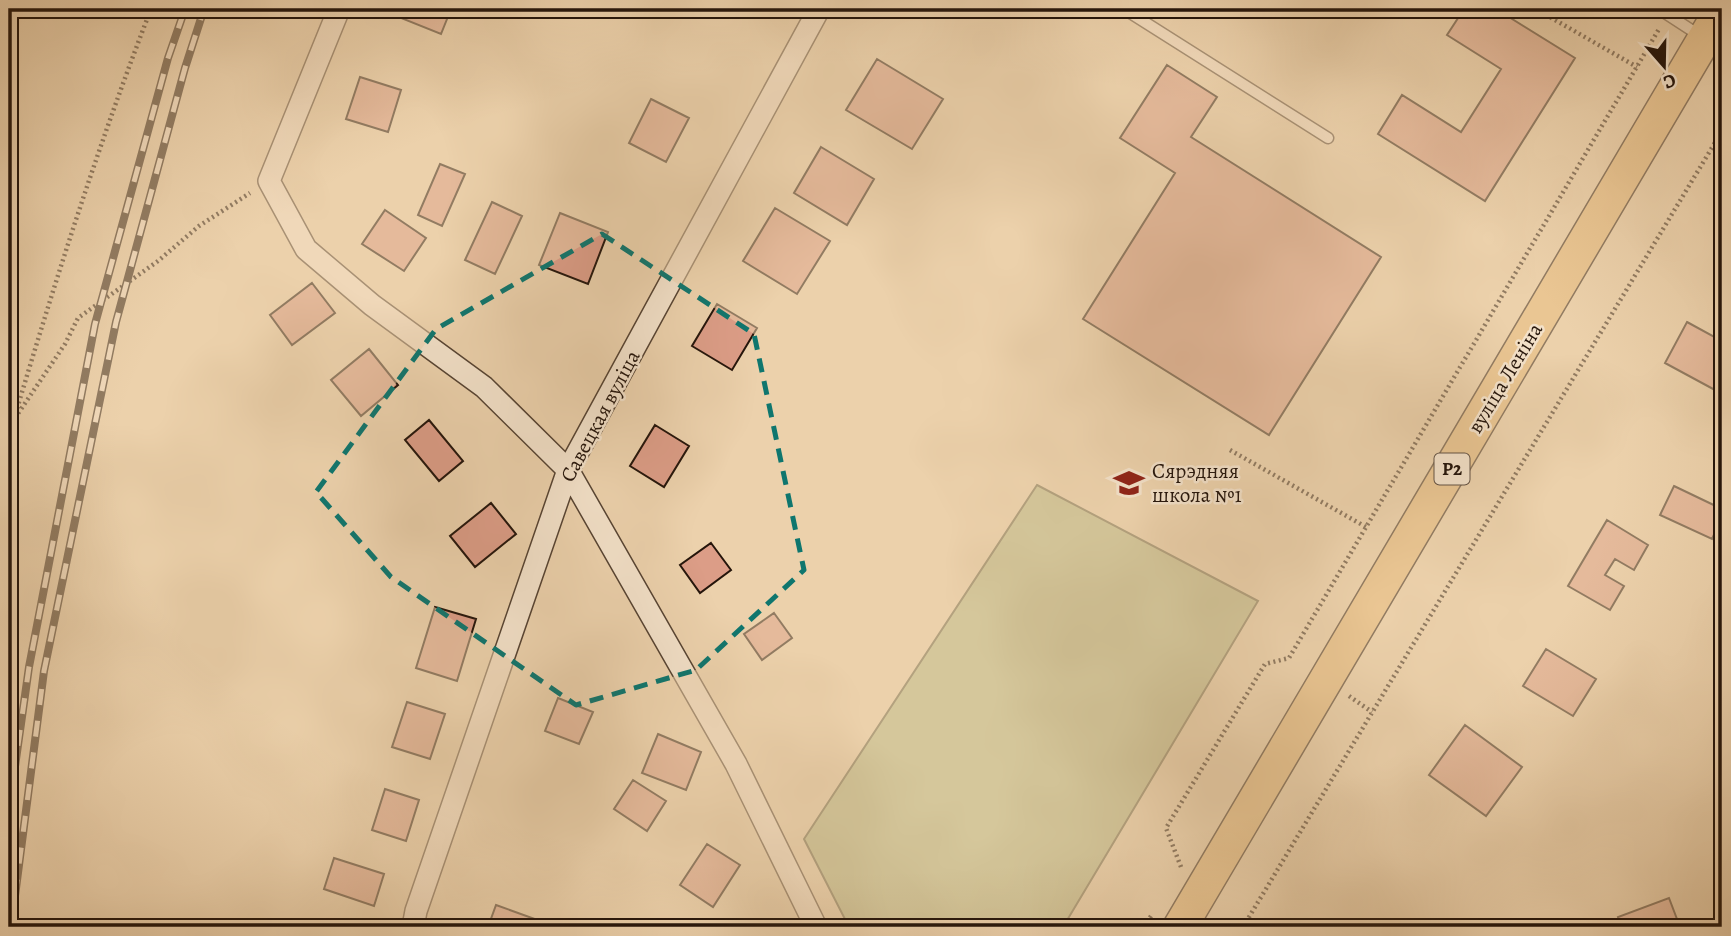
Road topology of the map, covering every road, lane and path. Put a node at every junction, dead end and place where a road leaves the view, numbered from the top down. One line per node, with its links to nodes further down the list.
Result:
1 (151, 9): 13 (path)
2 (340, 9): 12 (street)
3 (819, 9): 16 (street, Савецкая вуліца)
4 (1124, 9): 11 (lane)
5 (1536, 9): 9 (path)
6 (1722, 9): 8 (main road, вуліца Леніна / Р2)
7 (1663, 12): 8 (lane); 9 (path)
8 (1705, 39): 19 (main road, вуліца Леніна / Р2)
9 (1637, 67): 17 (path)
10 (1722, 131): 23 (path)
11 (1328, 138)
12 (269, 181): 13 (path); 16 (street)
13 (14, 419): 14 (path)
14 (9, 427)
15 (1230, 450): 17 (path)
16 (568, 470): 20 (street, Савецкая вуліца); 21 (street)
17 (1366, 527): 18 (path)
18 (1175, 877)
19 (1168, 917): 22 (path)
20 (412, 927)
21 (816, 927)
22 (1144, 927)
23 (1243, 927)

